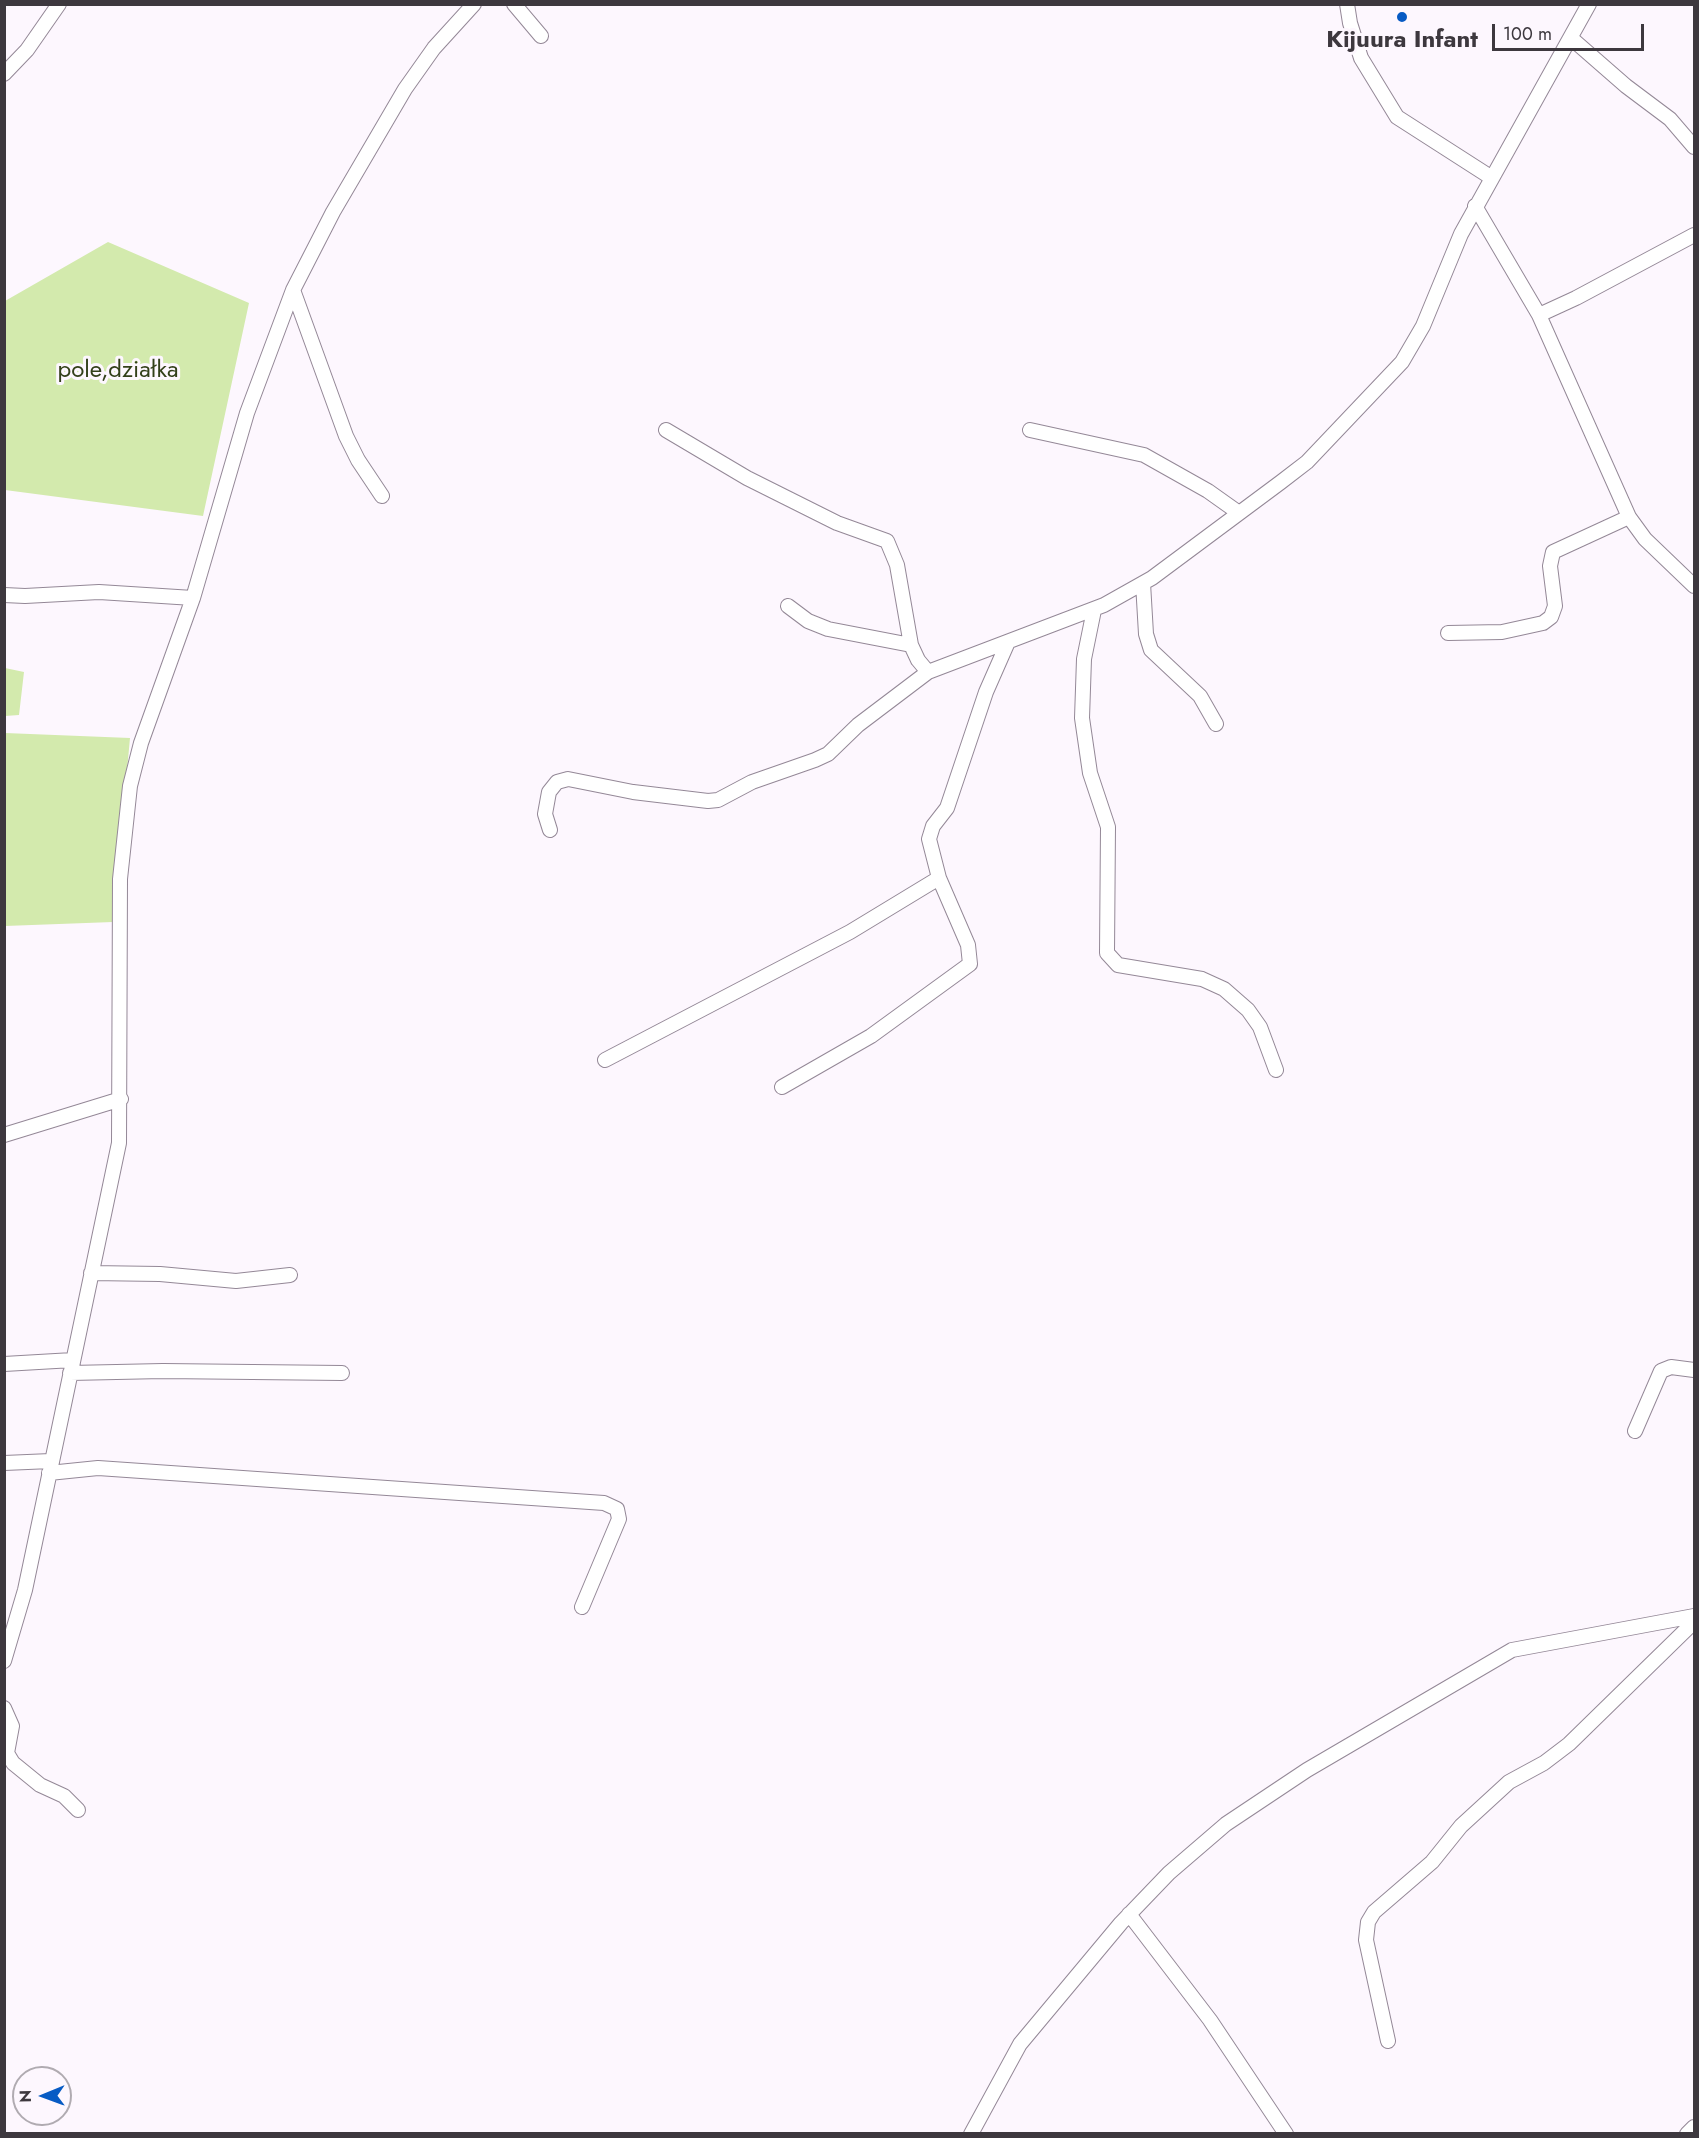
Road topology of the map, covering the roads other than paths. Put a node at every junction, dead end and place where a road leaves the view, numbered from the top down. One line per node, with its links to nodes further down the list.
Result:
1 (59, 4): 8 (street)
2 (474, 4): 13 (street)
3 (514, 4): 6 (street)
4 (1347, 4): 10 (street)
5 (1589, 4): 7 (street)
6 (541, 36)
7 (1571, 38): 9 (street); 10 (street)
8 (4, 74)
9 (1695, 147)
10 (1492, 178): 11 (street)
11 (1475, 206): 14 (street); 18 (street)
12 (1695, 235): 14 (street)
13 (293, 290): 17 (street); 23 (street)
14 (1539, 315): 19 (street)
15 (666, 430): 28 (street)
16 (1030, 430): 18 (street)
17 (382, 496)
18 (1239, 513): 20 (street)
19 (1629, 517): 21 (street); 26 (street)
20 (1143, 583): 25 (street); 30 (street)
21 (1695, 586)
22 (4, 595): 23 (street)
23 (193, 598): 36 (street)
24 (788, 606): 28 (street)
25 (1094, 610): 27 (street); 34 (street)
26 (1448, 633)
27 (1008, 642): 29 (street); 32 (street)
28 (911, 645): 29 (street)
29 (928, 672): 31 (street)
30 (1216, 724)
31 (550, 830)
32 (939, 878): 33 (street); 35 (street)
33 (605, 1060)
34 (1276, 1070)
35 (782, 1087)
36 (121, 1099): 37 (street); 38 (street)
37 (4, 1135)
38 (91, 1273): 39 (street); 41 (street)
39 (290, 1275)
40 (4, 1364): 41 (street)
41 (71, 1366): 43 (street); 46 (street)
42 (1695, 1370): 44 (street)
43 (342, 1373)
44 (1635, 1431)
45 (4, 1463): 46 (street)
46 (50, 1467): 47 (street); 50 (street)
47 (582, 1607)
48 (1695, 1616): 53 (street)
49 (1695, 1622): 54 (street)
50 (4, 1661)
51 (4, 1708): 52 (street)
52 (78, 1810)
53 (1129, 1914): 56 (street); 57 (street)
54 (1388, 2042)
55 (1695, 2127): 58 (street)
56 (971, 2133)
57 (1286, 2133)
58 (1687, 2133)

